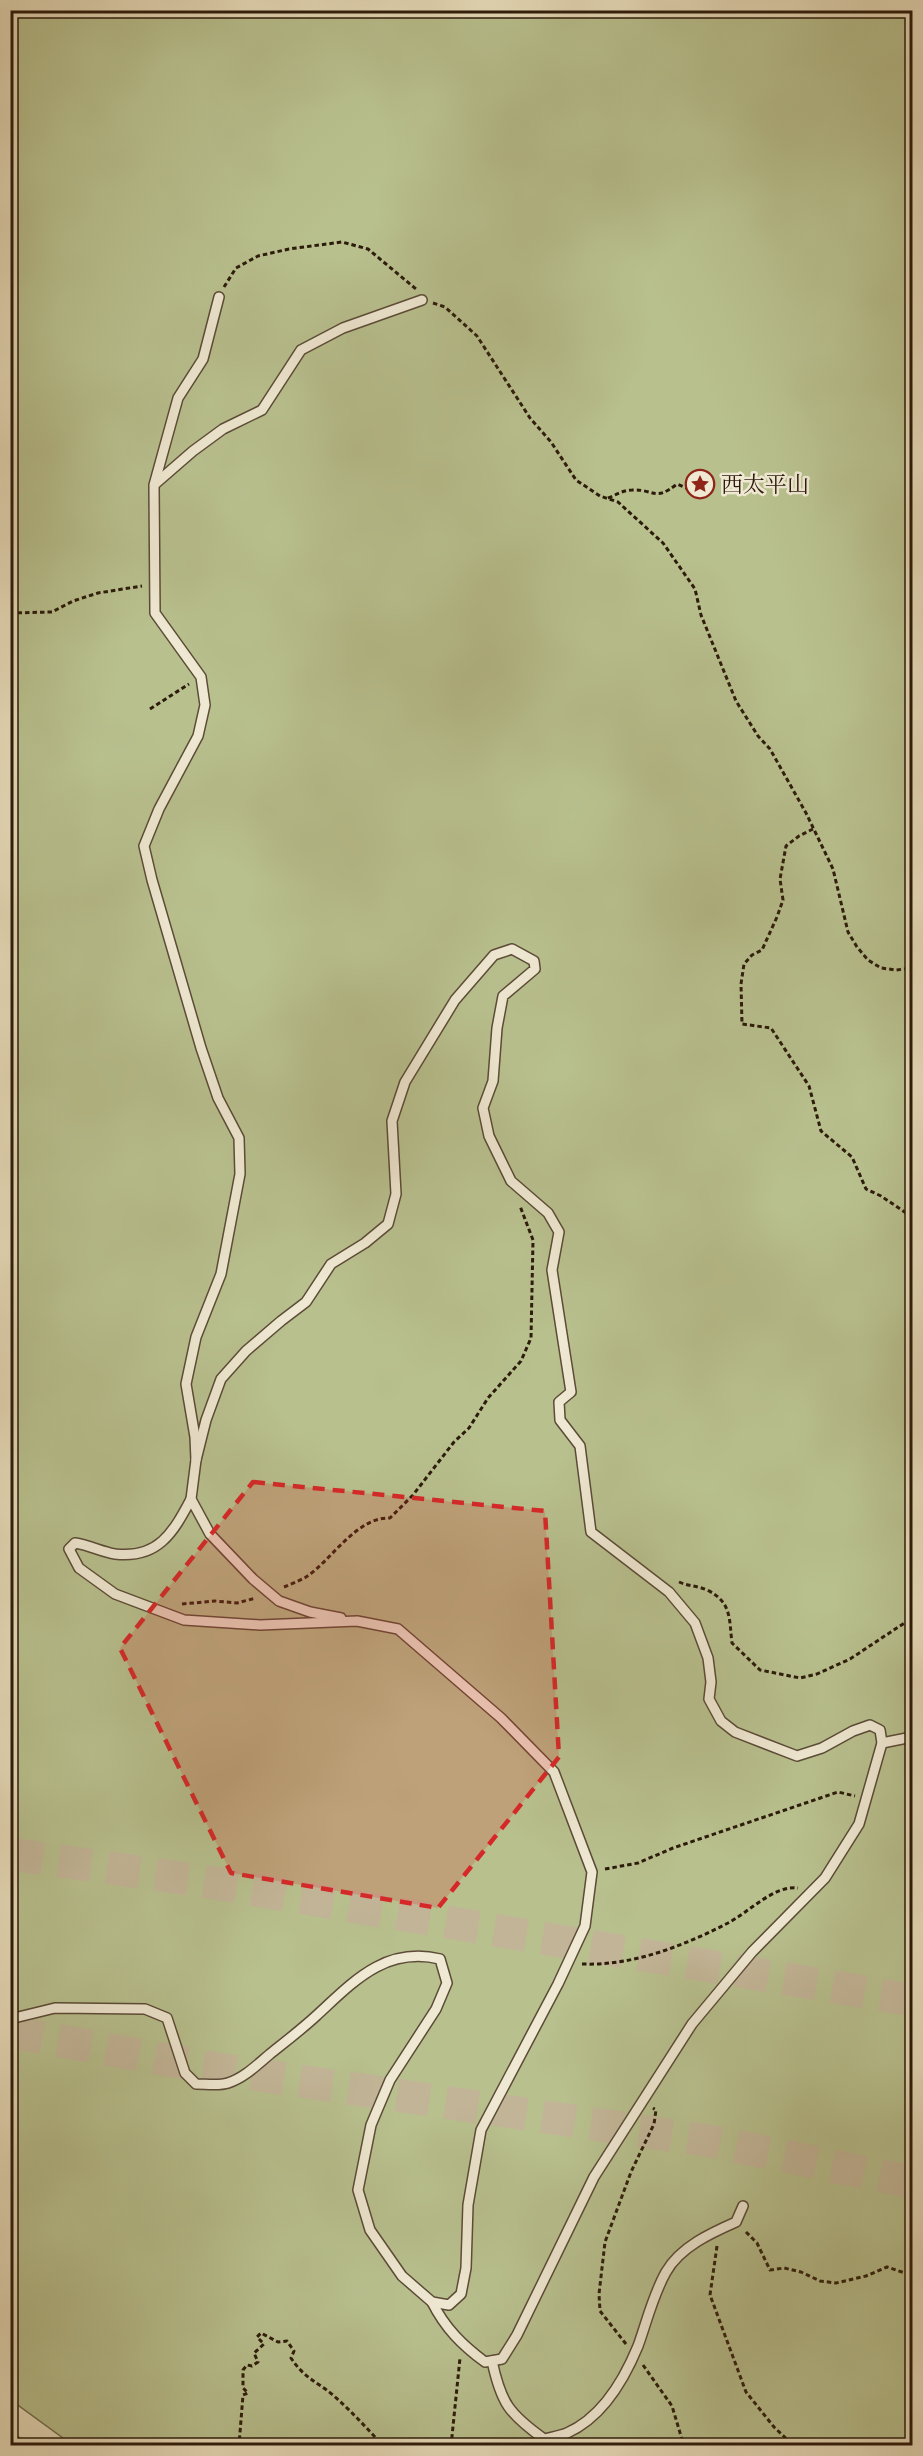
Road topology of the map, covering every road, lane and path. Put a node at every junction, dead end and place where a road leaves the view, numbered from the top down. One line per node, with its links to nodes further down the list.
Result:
1 (219, 297): 2 (path); 3 (lane)
2 (422, 300): 3 (lane); 5 (path)
3 (154, 484): 6 (lane)
4 (693, 491): 5 (path)
5 (608, 498): 10 (path)
6 (155, 587): 7 (path); 8 (lane)
7 (10, 613)
8 (201, 677): 9 (path); 14 (lane)
9 (150, 708)
10 (813, 829): 11 (path); 13 (path)
11 (912, 968)
12 (511, 1181): 14 (lane); 17 (path); 22 (lane)
13 (912, 1217)
14 (196, 1460): 15 (lane)
15 (191, 1500): 17 (lane); 18 (lane)
16 (673, 1580): 19 (path)
17 (272, 1594): 18 (path); 20 (lane)
18 (157, 1610): 20 (lane)
19 (912, 1618)
20 (357, 1621): 24 (lane)
21 (912, 1737): 22 (lane)
22 (882, 1743): 23 (lane)
23 (866, 1799): 24 (path); 25 (lane)
24 (591, 1872): 26 (lane)
25 (814, 1890): 26 (path); 28 (lane)
26 (568, 1963): 33 (lane)
27 (10, 2019): 33 (lane)
28 (642, 2103): 35 (path); 36 (lane)
29 (743, 2206): 30 (lane)
30 (736, 2222): 31 (lane); 32 (path)
31 (720, 2229): 35 (lane); 41 (path)
32 (912, 2271)
33 (432, 2302): 34 (lane)
34 (461, 2344): 36 (lane); 39 (path)
35 (634, 2354): 36 (lane); 40 (path)
36 (492, 2361)
37 (241, 2445): 38 (path)
38 (383, 2445)
39 (451, 2445)
40 (684, 2445)
41 (794, 2445)

